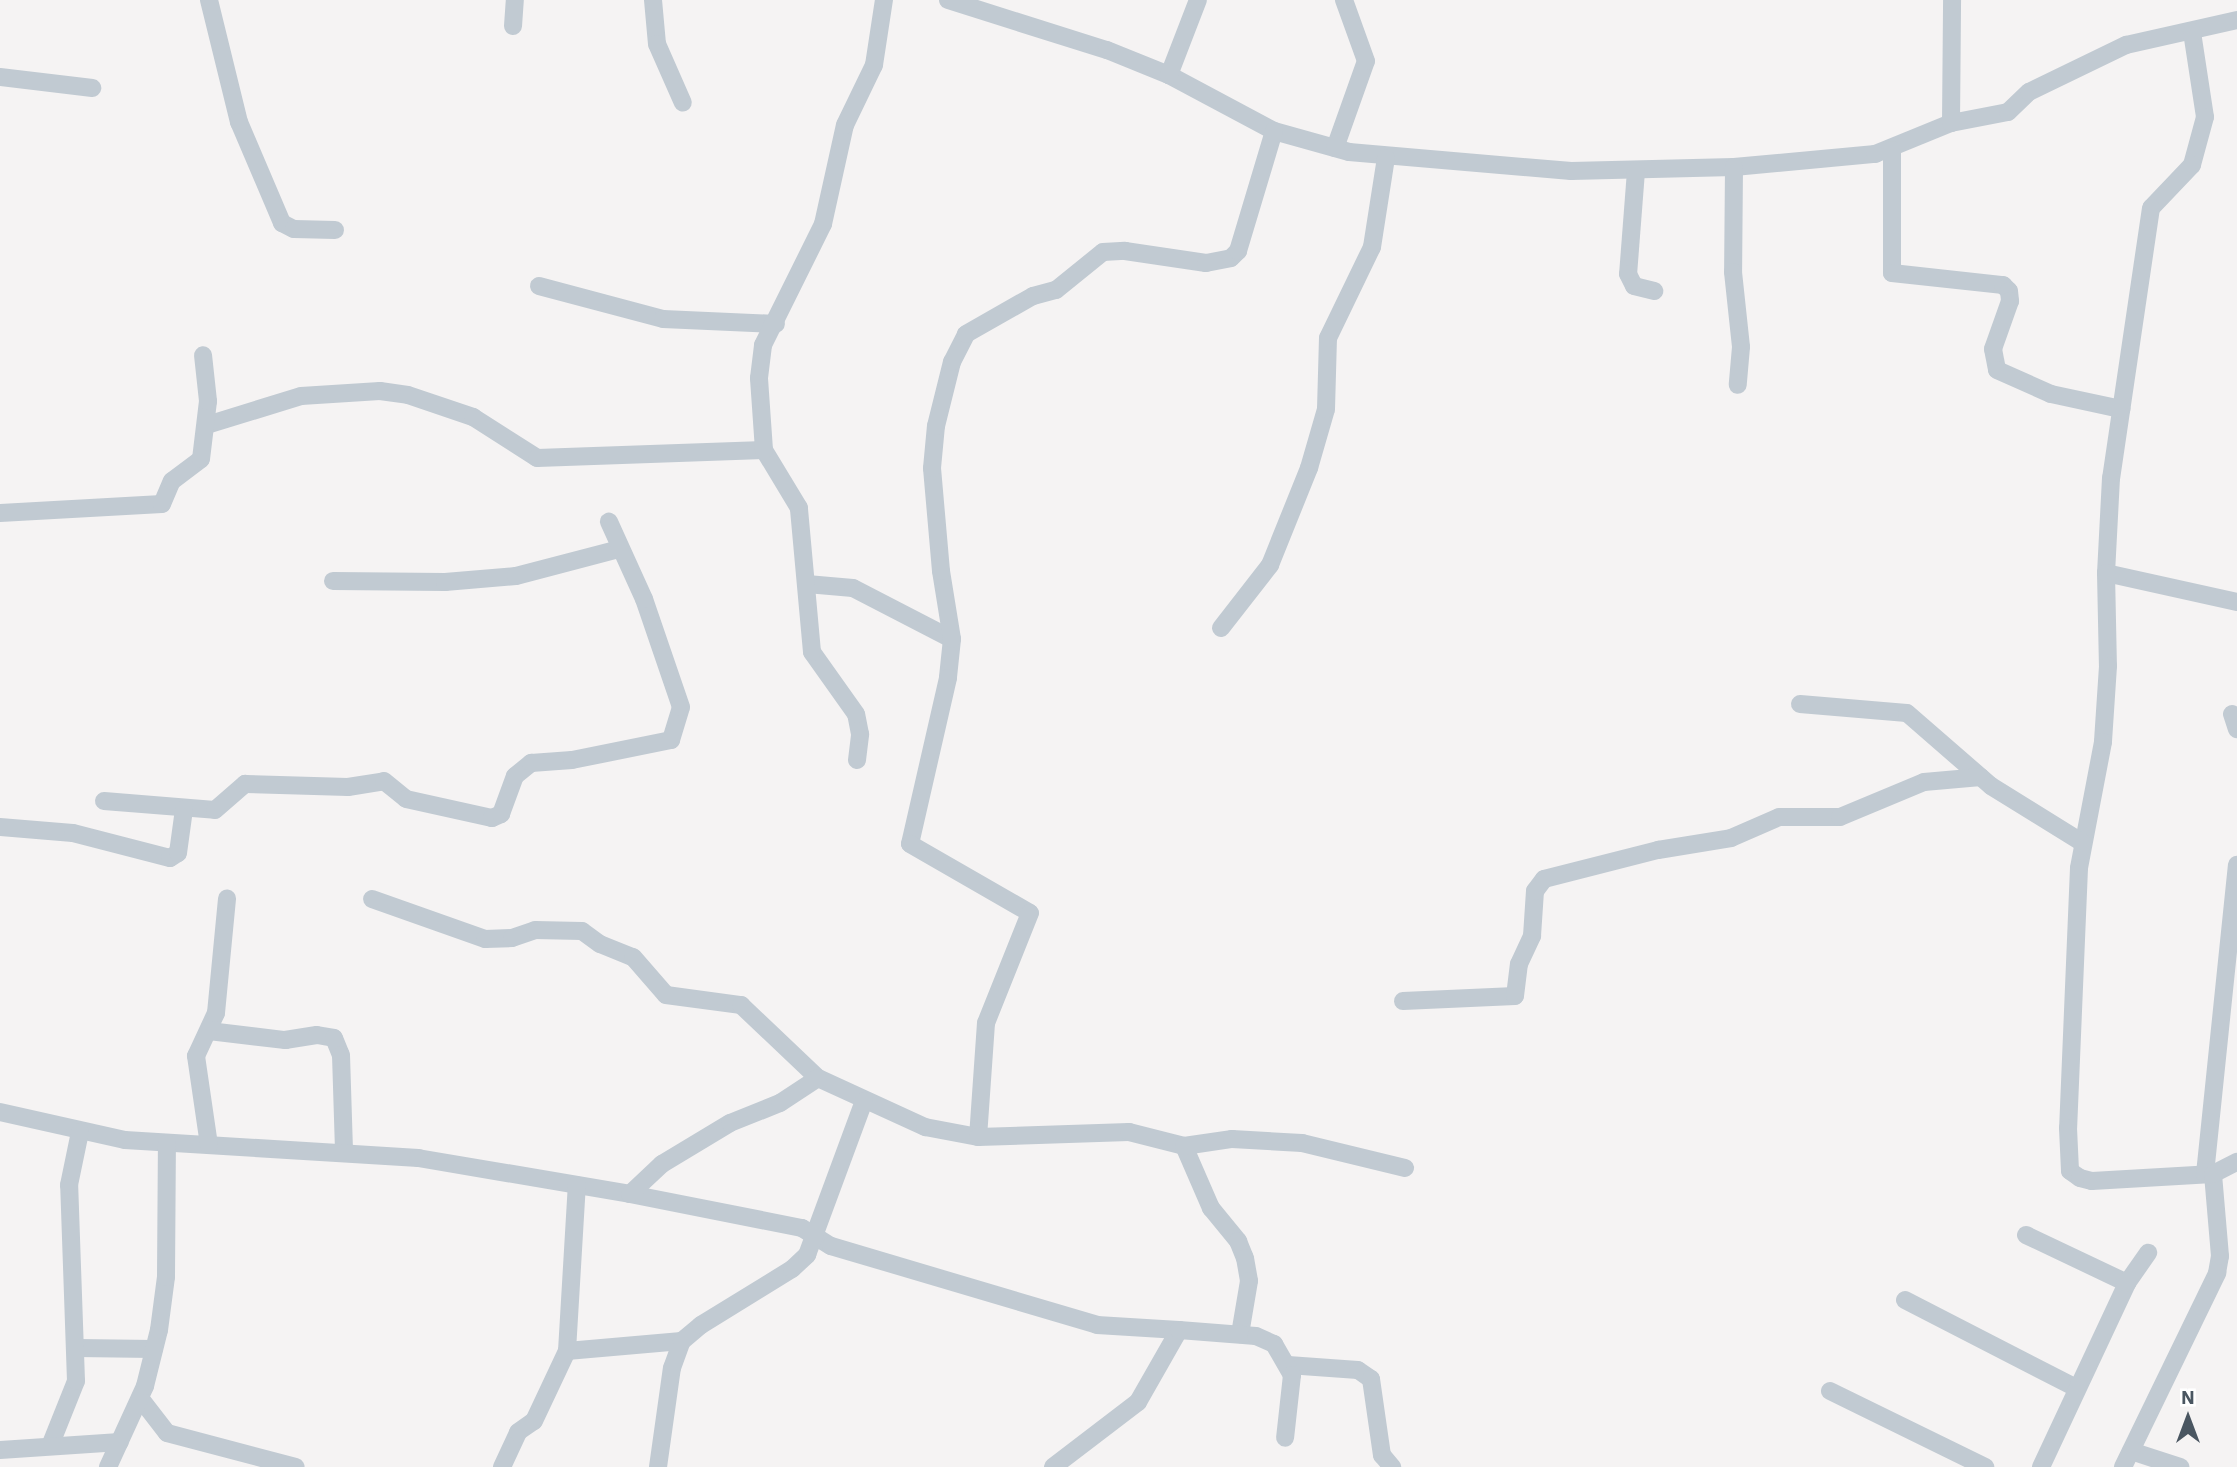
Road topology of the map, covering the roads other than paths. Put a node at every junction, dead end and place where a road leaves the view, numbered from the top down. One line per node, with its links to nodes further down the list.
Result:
1 (209, 0): 23 (street)
2 (515, 0): 10 (street)
3 (653, 0): 15 (street)
4 (884, 0): 26 (street)
5 (948, 0): 12 (street)
6 (1198, 0): 12 (street)
7 (1344, 0): 18 (street)
8 (1952, 0): 16 (street)
9 (2237, 20): 11 (street)
10 (513, 26)
11 (2192, 32): 16 (street); 29 (street)
12 (1169, 75): 17 (street)
13 (0, 77): 14 (street)
14 (92, 88)
15 (683, 103)
16 (1951, 123): 19 (street)
17 (1274, 131): 18 (street); 40 (street)
18 (1335, 148): 20 (street)
19 (1892, 150): 21 (street); 29 (street)
20 (1386, 158): 22 (street); 39 (street)
21 (1734, 167): 22 (street); 28 (street)
22 (1636, 172): 25 (street)
23 (335, 230)
24 (539, 286): 26 (street)
25 (1654, 291)
26 (776, 324): 31 (street)
27 (203, 355): 30 (street)
28 (1738, 385)
29 (2121, 408): 35 (street)
30 (207, 425): 31 (street); 32 (street)
31 (764, 450): 37 (street)
32 (0, 513)
33 (609, 522): 34 (street)
34 (619, 549): 36 (street); 45 (street)
35 (2106, 573): 38 (street); 47 (street)
36 (333, 581)
37 (807, 584): 40 (street); 42 (street)
38 (2237, 602)
39 (1221, 628)
40 (952, 639): 59 (street)
41 (1800, 704): 43 (street)
42 (857, 760)
43 (1981, 777): 47 (street); 51 (street)
44 (104, 801): 45 (street)
45 (184, 808): 46 (street)
46 (0, 827)
47 (2083, 843): 66 (street)
48 (2237, 865): 53 (street)
49 (227, 899): 52 (street)
50 (372, 899): 55 (street)
51 (1403, 1001)
52 (209, 1031): 61 (street); 63 (street)
53 (2218, 1069): 54 (street); 66 (street)
54 (2237, 1069)
55 (818, 1078): 56 (street); 68 (street)
56 (864, 1101): 59 (street); 70 (street)
57 (0, 1112): 58 (street)
58 (80, 1132): 60 (street); 77 (street)
59 (978, 1136): 62 (street)
60 (167, 1144): 61 (street); 78 (street)
61 (209, 1145): 63 (street)
62 (1184, 1146): 65 (street); 75 (street)
63 (344, 1153): 67 (street)
64 (2237, 1162): 66 (street)
65 (1405, 1168)
66 (2209, 1174): 88 (street)
67 (577, 1185): 68 (street); 79 (street)
68 (631, 1194): 70 (street)
69 (2026, 1235): 72 (street)
70 (818, 1236): 74 (street); 76 (street)
71 (2148, 1253): 72 (street)
72 (2127, 1283): 81 (street)
73 (1905, 1300): 81 (street)
74 (1179, 1330): 75 (street); 93 (street)
75 (1240, 1334): 80 (street)
76 (682, 1341): 79 (street); 92 (street)
77 (77, 1348): 78 (street); 86 (street)
78 (154, 1349): 83 (street)
79 (567, 1352): 91 (street)
80 (1288, 1365): 84 (street); 94 (street)
81 (2076, 1388): 96 (street)
82 (1830, 1391): 95 (street)
83 (140, 1398): 85 (street); 90 (street)
84 (1285, 1438)
85 (120, 1442): 86 (street); 89 (street)
86 (50, 1446): 87 (street)
87 (0, 1450)
88 (2127, 1459): 97 (street)
89 (107, 1467)
90 (296, 1467)
91 (502, 1467)
92 (658, 1467)
93 (1053, 1467)
94 (1392, 1467)
95 (1985, 1467)
96 (2041, 1467)
97 (2180, 1467)

